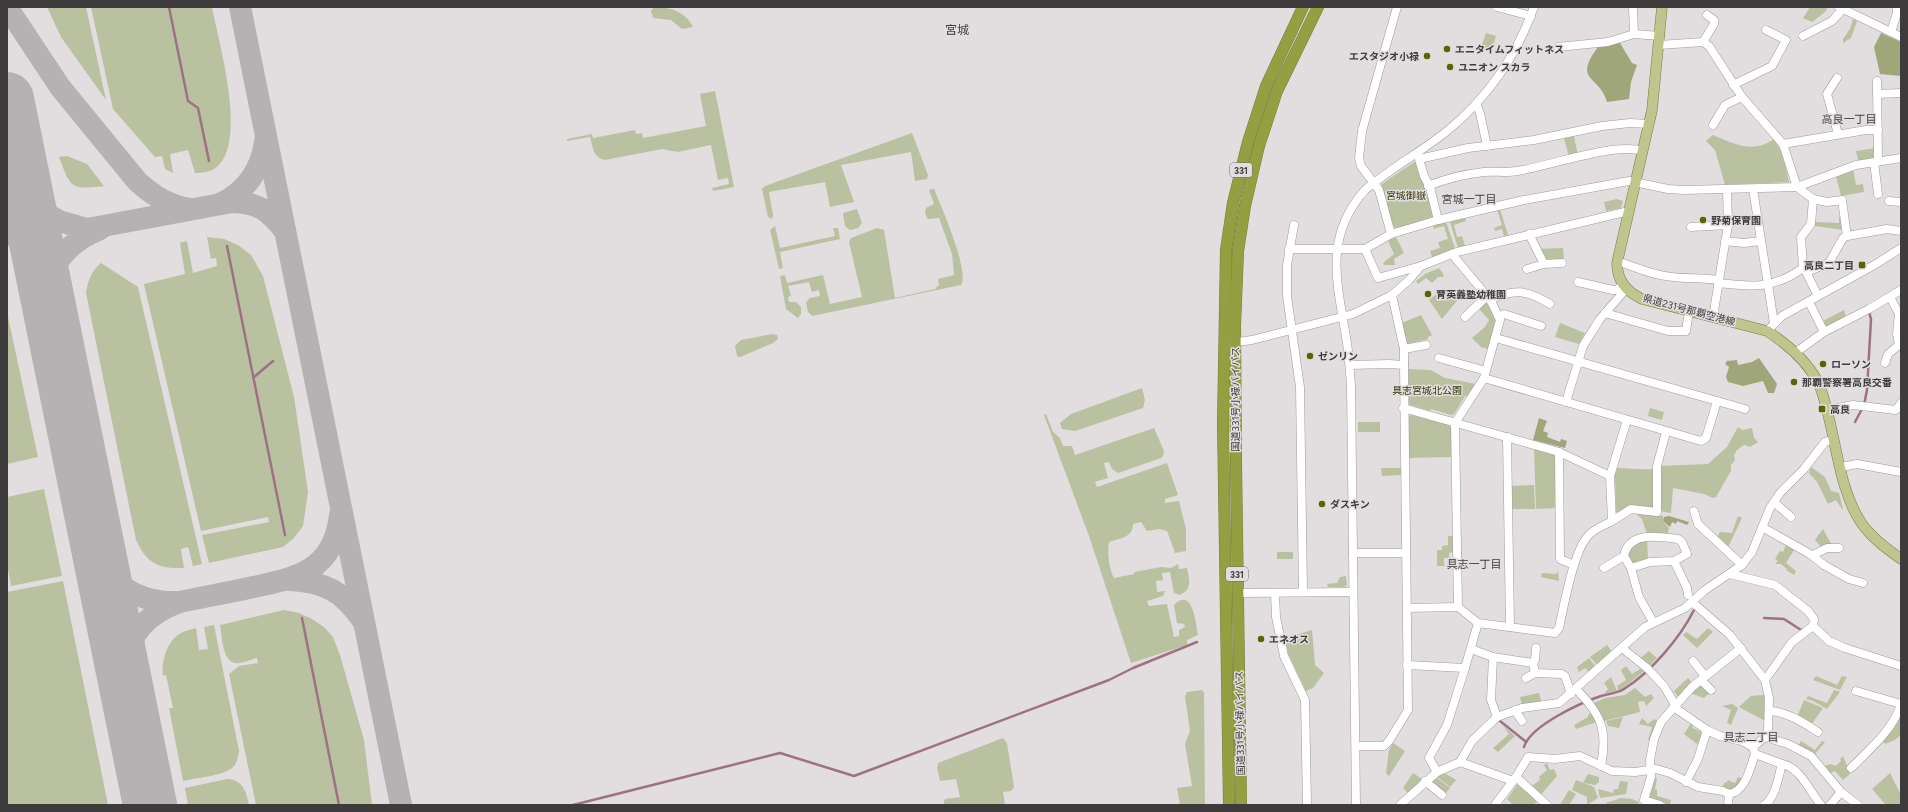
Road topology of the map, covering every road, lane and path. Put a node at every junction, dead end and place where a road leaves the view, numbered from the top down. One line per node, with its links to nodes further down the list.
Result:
1 (1303, 7): 92 (highway, 国道331号小禄バイパス / 331)
2 (1318, 7): 91 (highway, 国道331号小禄バイパス / 331)
3 (1397, 7): 36 (street)
4 (1497, 7): 11 (street)
5 (1534, 7): 11 (street)
6 (1633, 7): 14 (street)
7 (1662, 7): 17 (main road)
8 (1841, 8): 13 (street); 15 (street)
9 (1898, 8): 13 (street)
10 (1707, 15): 18 (street)
11 (1531, 16): 26 (street)
12 (1766, 30): 22 (street)
13 (1891, 32): 16 (street)
14 (1634, 34): 17 (street); 19 (street)
15 (1803, 36)
16 (1901, 37)
17 (1660, 40): 18 (street); 27 (main road)
18 (1703, 42): 22 (street)
19 (1558, 47)
20 (1837, 78): 30 (street)
21 (1877, 81): 24 (street)
22 (1734, 85): 25 (street)
23 (1901, 93): 24 (street)
24 (1877, 94): 29 (street)
25 (1742, 96): 28 (street); 31 (street)
26 (1476, 104): 32 (street); 36 (street)
27 (1649, 124): 32 (street); 33 (main road)
28 (1713, 125)
29 (1878, 130): 30 (street); 35 (street)
30 (1838, 134): 31 (street)
31 (1783, 144): 39 (street)
32 (1487, 146): 38 (street)
33 (1643, 151): 37 (main road); 38 (street)
34 (1901, 158): 35 (street)
35 (1876, 161): 39 (street); 42 (street)
36 (1374, 182): 52 (street); 60 (street)
37 (1636, 182): 41 (street); 46 (main road); 47 (street)
38 (1428, 186): 47 (street)
39 (1797, 187): 40 (street); 43 (street)
40 (1753, 189): 41 (street); 56 (street)
41 (1727, 190): 49 (street)
42 (1878, 194)
43 (1813, 199): 54 (street); 67 (street)
44 (1889, 201): 45 (street)
45 (1901, 202)
46 (1629, 211): 53 (street); 62 (main road)
47 (1438, 220): 52 (street)
48 (1294, 225): 58 (street)
49 (1728, 225): 50 (street); 55 (street)
50 (1691, 227)
51 (1901, 231): 54 (street)
52 (1391, 234): 59 (street)
53 (1529, 234): 61 (street); 64 (street)
54 (1847, 236): 67 (street)
55 (1725, 241): 56 (street); 69 (street)
56 (1761, 241): 70 (street)
57 (1901, 248): 74 (street)
58 (1289, 249): 60 (street); 87 (street)
59 (1365, 249): 60 (street); 65 (street)
60 (1336, 250): 82 (street)
61 (1452, 254): 65 (street); 76 (street)
62 (1617, 261): 69 (street); 71 (main road)
63 (1562, 262): 64 (street)
64 (1544, 264): 66 (street)
65 (1421, 266): 73 (street)
66 (1527, 269)
67 (1804, 270): 70 (street); 74 (street)
68 (1578, 282): 71 (street)
69 (1719, 282): 70 (street); 84 (street)
70 (1768, 285): 85 (street)
71 (1624, 287): 79 (main road, 県道231号那覇空港線); 80 (street)
72 (1901, 290): 75 (street)
73 (1392, 294): 82 (street); 94 (street)
74 (1818, 296): 77 (street)
75 (1890, 297): 89 (street); 98 (street)
76 (1488, 298): 78 (street); 81 (street); 83 (street)
77 (1809, 302): 85 (street); 89 (street)
78 (1550, 304)
79 (1689, 311): 80 (street); 84 (main road, 県道231号那覇空港線)
80 (1605, 313): 97 (street)
81 (1498, 316): 86 (street); 90 (street)
82 (1342, 317): 87 (street); 99 (street)
83 (1465, 317)
84 (1713, 317): 88 (main road, 県道231号那覇空港線)
85 (1774, 323): 88 (street)
86 (1540, 326)
87 (1292, 330): 91 (street); 136 (street)
88 (1767, 331): 95 (main road, 県道231号那覇空港線)
89 (1824, 332): 95 (street)
90 (1496, 338): 97 (street); 101 (street)
91 (1235, 343): 92 (street); 138 (highway, 国道331号小禄バイパス / 331)
92 (1223, 344): 185 (highway, 国道331号小禄バイパス / 331)
93 (1426, 345): 94 (street)
94 (1404, 349): 100 (street)
95 (1795, 353): 107 (main road, 県道231号那覇空港線)
96 (1439, 358): 101 (street)
97 (1579, 361): 102 (street); 103 (street)
98 (1885, 363)
99 (1350, 365): 100 (street); 123 (street)
100 (1404, 365): 105 (street)
101 (1485, 375): 103 (street); 109 (street)
102 (1717, 401): 106 (street); 110 (street)
103 (1566, 402): 108 (street)
104 (1901, 403): 107 (street)
105 (1403, 408): 109 (street); 124 (street)
106 (1745, 409)
107 (1827, 410): 112 (main road, 県道231号那覇空港線)
108 (1627, 420): 110 (street); 116 (street)
109 (1455, 423): 111 (street); 140 (street)
110 (1666, 432): 120 (street)
111 (1507, 437): 113 (street); 145 (street)
112 (1834, 439): 114 (main road, 県道231号那覇空港線); 117 (street)
113 (1559, 452): 116 (street); 129 (street)
114 (1841, 467): 115 (street); 127 (main road, 県道231号那覇空港線)
115 (1901, 472)
116 (1610, 476): 120 (street)
117 (1774, 502): 119 (street); 121 (street)
118 (1694, 511): 130 (street)
119 (1791, 517)
120 (1612, 521): 129 (street)
121 (1762, 527): 126 (street); 130 (street)
122 (1839, 548): 126 (street)
123 (1353, 553): 124 (street); 137 (street)
124 (1406, 553): 141 (street)
125 (1624, 556): 128 (street); 131 (street); 132 (street)
126 (1812, 556): 134 (street)
127 (1901, 559)
128 (1674, 561): 132 (street); 139 (street)
129 (1574, 565): 145 (street)
130 (1742, 565): 133 (street)
131 (1604, 568)
132 (1631, 568): 142 (street)
133 (1730, 574): 139 (street); 144 (street)
134 (1863, 583)
135 (1275, 592): 136 (street); 138 (street); 187 (street)
136 (1303, 592): 137 (street)
137 (1353, 592): 171 (street)
138 (1237, 593): 186 (highway, 国道331号小禄バイパス / 331)
139 (1690, 599): 142 (street); 148 (street)
140 (1458, 607): 141 (street); 143 (street)
141 (1407, 608): 153 (street)
142 (1653, 622): 147 (street)
143 (1478, 623): 145 (street); 149 (street)
144 (1813, 626): 154 (street); 159 (street)
145 (1510, 627)
146 (1536, 648): 152 (street)
147 (1622, 648): 162 (street); 163 (street)
148 (1741, 648): 158 (street); 159 (street)
149 (1472, 649): 150 (street); 155 (street)
150 (1494, 657): 152 (street); 166 (street)
151 (1693, 661): 158 (street)
152 (1533, 663): 156 (street)
153 (1407, 665): 155 (street); 171 (street)
154 (1901, 666)
155 (1465, 668): 178 (street)
156 (1535, 673): 157 (street); 162 (street)
157 (1526, 678)
158 (1703, 678): 160 (street); 163 (street)
159 (1765, 680): 165 (street)
160 (1711, 690)
161 (1856, 691): 176 (street)
162 (1574, 692): 164 (street); 175 (street)
163 (1675, 706): 168 (street); 177 (street)
164 (1515, 710): 166 (street); 167 (street)
165 (1769, 711): 169 (street); 170 (street)
166 (1497, 718): 173 (street)
167 (1522, 721)
168 (1707, 730): 172 (street); 181 (street)
169 (1818, 732)
170 (1765, 737): 172 (street); 182 (street)
171 (1356, 746): 188 (street)
172 (1754, 751): 174 (street); 183 (street)
173 (1460, 762): 178 (street); 179 (street)
174 (1782, 764): 194 (street); 195 (street)
175 (1601, 766): 177 (street); 179 (street)
176 (1851, 768)
177 (1650, 770): 181 (street); 192 (street)
178 (1437, 772): 180 (street)
179 (1515, 779): 190 (street); 191 (street)
180 (1425, 781): 184 (street); 189 (street)
181 (1686, 782): 183 (street)
182 (1841, 792): 196 (street); 197 (street)
183 (1729, 794): 193 (street)
184 (1442, 795)
185 (1229, 805)
186 (1241, 805)
187 (1307, 805)
188 (1356, 805)
189 (1400, 805)
190 (1495, 805)
191 (1547, 805)
192 (1660, 805)
193 (1728, 805)
194 (1764, 805)
195 (1821, 805)
196 (1830, 805)
197 (1858, 805)

